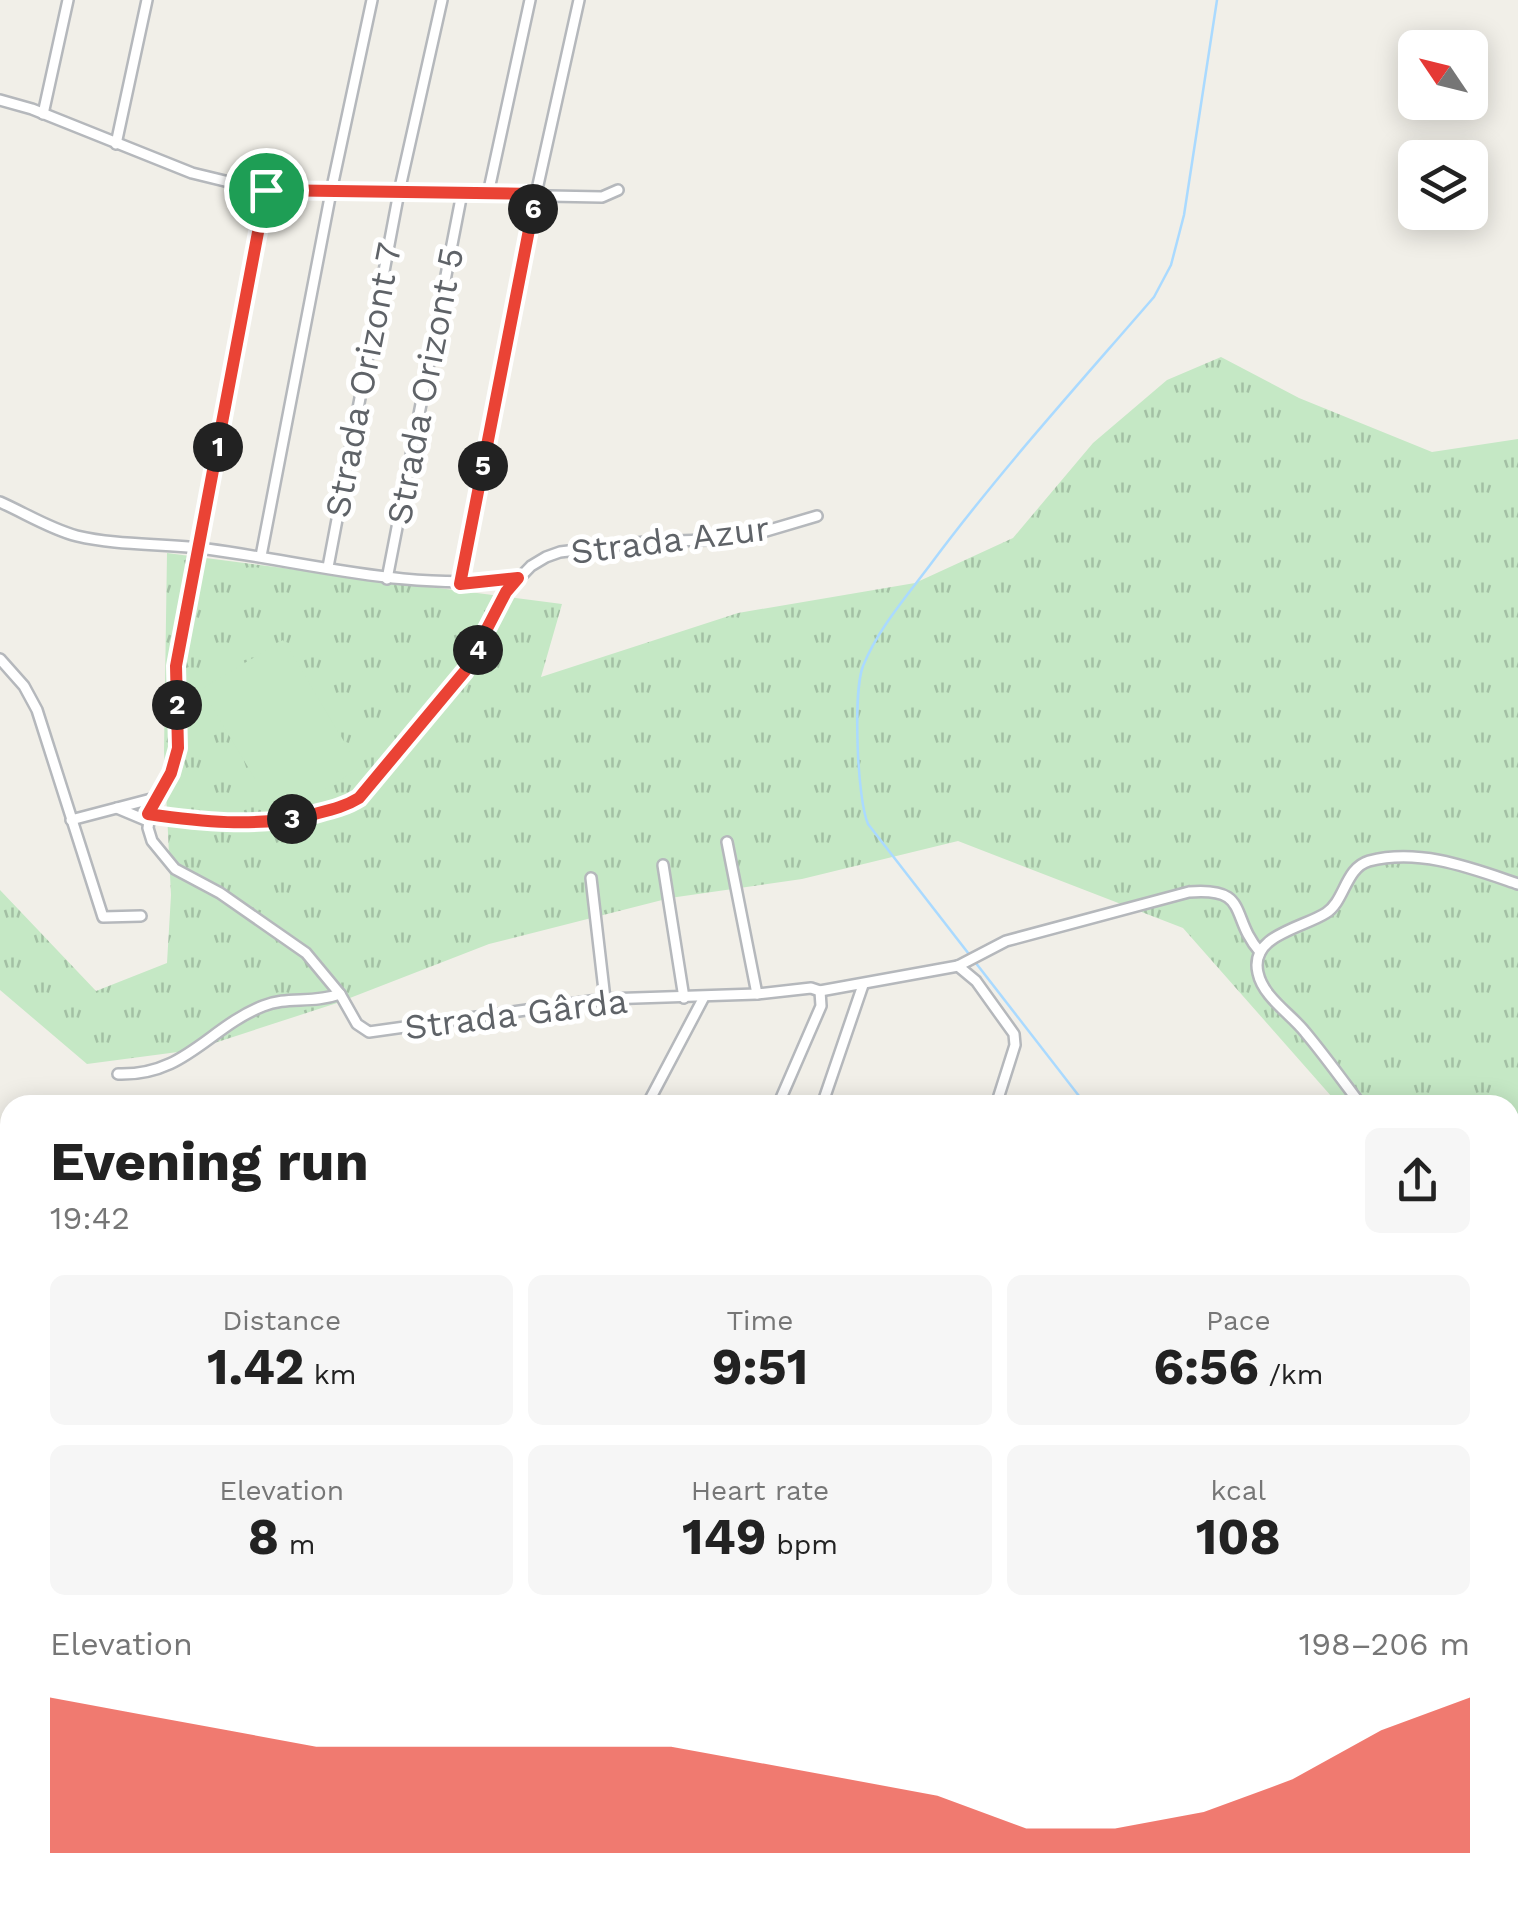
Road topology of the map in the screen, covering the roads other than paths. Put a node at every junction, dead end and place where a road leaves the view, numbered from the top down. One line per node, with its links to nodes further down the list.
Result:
1 (68, 0): 8 (street)
2 (147, 0): 9 (street)
3 (372, 0): 12 (street)
4 (442, 0): 13 (street, Strada Orizont 7)
5 (530, 0): 15 (street)
6 (579, 0): 16 (street)
7 (0, 100): 8 (street)
8 (43, 114): 9 (street)
9 (116, 144): 10 (street)
10 (266, 190): 12 (street); 19 (street)
11 (618, 190): 16 (street)
12 (330, 192): 13 (street); 20 (street)
13 (399, 192): 14 (street); 21 (street, Strada Orizont 7)
14 (462, 193): 15 (street); 23 (street, Strada Orizont 5)
15 (488, 194): 16 (street)
16 (536, 194): 24 (street)
17 (0, 502): 19 (street, Strada Azur)
18 (816, 516): 22 (street, Strada Azur)
19 (199, 548): 20 (street, Strada Azur); 26 (street)
20 (261, 556): 21 (street, Strada Azur)
21 (328, 567): 23 (street, Strada Azur)
22 (518, 578): 24 (street, Strada Azur); 28 (street)
23 (387, 579): 24 (street, Strada Azur)
24 (460, 584)
25 (0, 659): 29 (street)
26 (155, 798): 27 (street); 28 (street)
27 (117, 808): 28 (street); 29 (street)
28 (148, 818): 39 (street, Strada Gârda)
29 (72, 820): 34 (street)
30 (727, 842): 40 (street)
31 (664, 864): 42 (street)
32 (590, 878): 43 (street)
33 (1518, 884): 35 (street)
34 (141, 916)
35 (1260, 952): 36 (street, Strada Gârda); 49 (street, Strada Gârda)
36 (961, 964): 37 (street, Strada Gârda); 48 (street)
37 (863, 985): 38 (street, Strada Gârda); 47 (street)
38 (820, 991): 40 (street, Strada Gârda); 46 (street)
39 (340, 994): 43 (street, Strada Gârda); 44 (street)
40 (757, 994): 41 (street, Strada Gârda)
41 (704, 997): 42 (street, Strada Gârda); 45 (street)
42 (684, 998): 43 (street, Strada Gârda)
43 (606, 999)
44 (118, 1074)
45 (652, 1095)
46 (782, 1095)
47 (825, 1095)
48 (999, 1095)
49 (1354, 1095)

